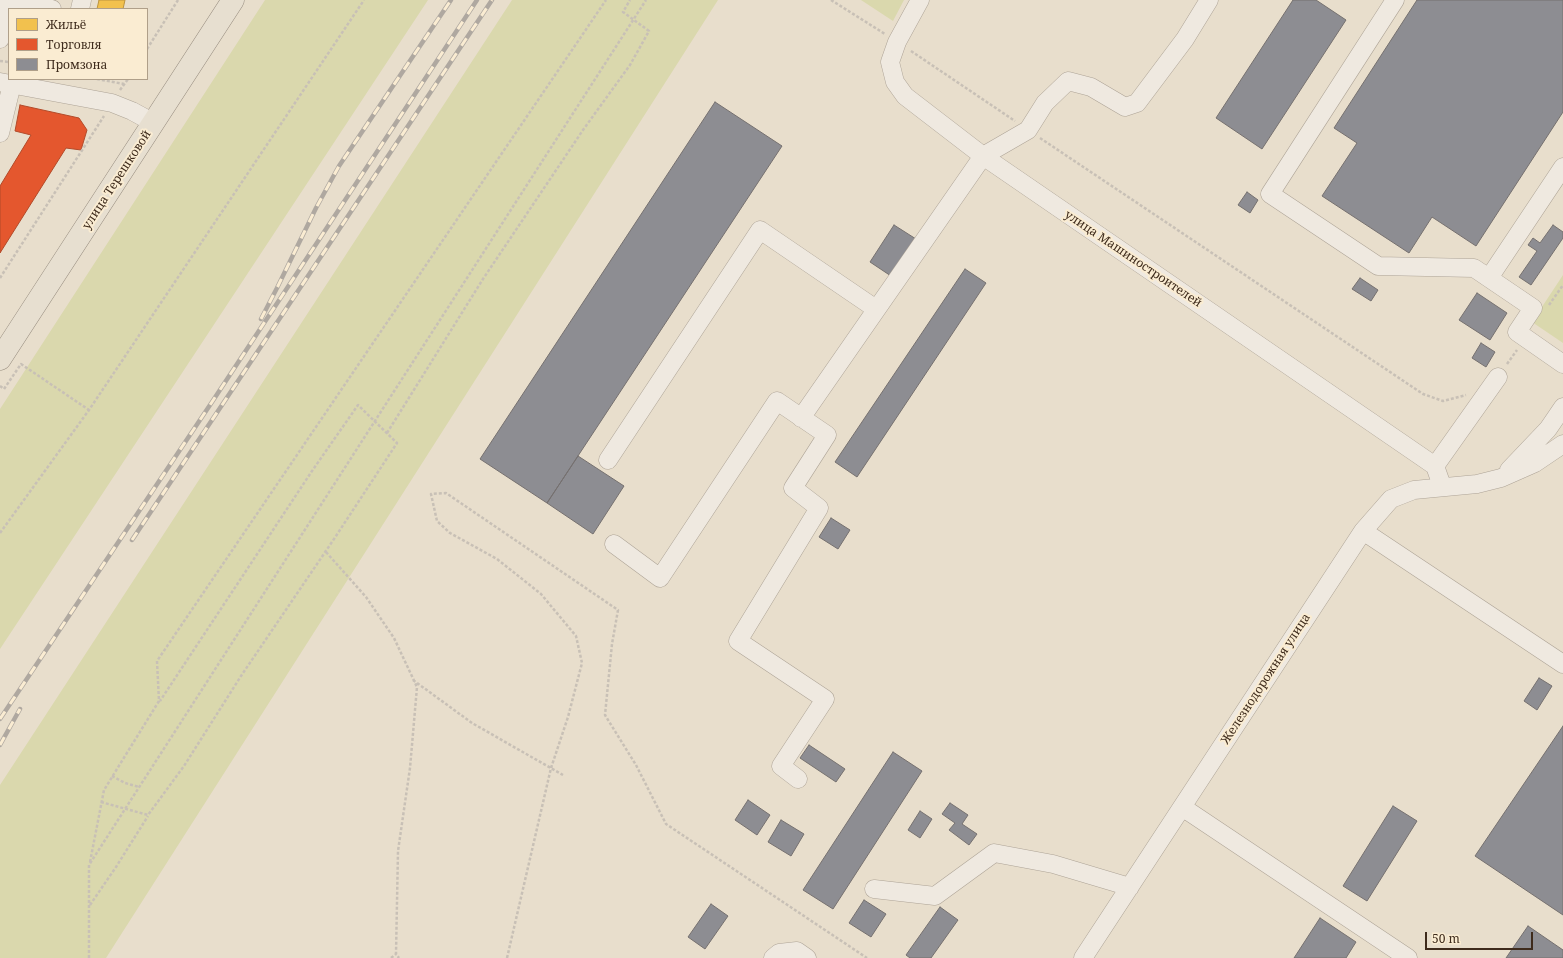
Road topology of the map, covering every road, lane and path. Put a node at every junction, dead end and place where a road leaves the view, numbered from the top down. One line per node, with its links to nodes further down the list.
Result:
1 (178, 0): 16 (path)
2 (233, 0): 22 (main road, улица Терешковой)
3 (364, 0): 37 (path)
4 (606, 0): 52 (path)
5 (630, 0): 13 (path)
6 (646, 0): 13 (path)
7 (831, 0): 15 (path)
8 (920, 0): 15 (street, улица Машиностроителей)
9 (1209, 0): 23 (street)
10 (1395, 0): 28 (street)
11 (5, 1): 12 (street); 14 (street)
12 (46, 8)
13 (633, 20): 39 (path); 40 (path)
14 (0, 39)
15 (897, 42): 23 (path); 25 (street, улица Машиностроителей)
16 (148, 47)
17 (102, 80): 20 (path)
18 (127, 80): 20 (path)
19 (6, 83): 21 (street); 24 (street)
20 (124, 84): 21 (path)
21 (112, 103): 22 (street); 27 (path)
22 (154, 123): 31 (main road, улица Терешковой)
23 (1028, 130): 25 (street); 35 (path)
24 (0, 133)
25 (983, 156): 29 (street); 43 (street, улица Машиностроителей)
26 (1563, 167): 28 (street)
27 (0, 278)
28 (1489, 278): 30 (street)
29 (876, 309): 38 (street); 42 (street)
30 (1526, 338): 32 (street); 33 (path)
31 (2, 354)
32 (1563, 364)
33 (1498, 377): 43 (street)
34 (0, 386): 37 (path)
35 (1470, 394)
36 (1563, 407): 44 (street)
37 (89, 410): 47 (path)
38 (801, 418): 48 (street); 56 (street)
39 (375, 421): 40 (path); 52 (path); 57 (path)
40 (387, 433): 49 (path)
41 (1559, 452): 44 (street, Железнодорожная улица)
42 (608, 460)
43 (1435, 466): 45 (street)
44 (1501, 478): 45 (street, Железнодорожная улица)
45 (1442, 486): 46 (street, Железнодорожная улица)
46 (1363, 531): 50 (street); 59 (street, Железнодорожная улица)
47 (0, 533)
48 (614, 544)
49 (326, 552): 51 (path); 61 (path)
50 (1563, 664)
51 (413, 680): 53 (path); 66 (path)
52 (160, 701): 55 (path)
53 (552, 768): 54 (path); 70 (path); 73 (path)
54 (563, 775)
55 (112, 776): 57 (path); 58 (path)
56 (798, 778)
57 (139, 787): 60 (path)
58 (101, 802): 60 (path); 62 (path)
59 (1182, 807): 63 (street, Железнодорожная улица); 75 (street)
60 (125, 809): 61 (path); 62 (path)
61 (148, 815): 65 (path)
62 (89, 865): 65 (path)
63 (1130, 887): 64 (street); 74 (street, Железнодорожная улица)
64 (874, 889)
65 (90, 906): 67 (path)
66 (396, 954): 68 (path); 69 (path)
67 (89, 958)
68 (391, 958)
69 (400, 958)
70 (507, 958)
71 (773, 958): 72 (street)
72 (807, 958)
73 (868, 958)
74 (1083, 958)
75 (1408, 958)

